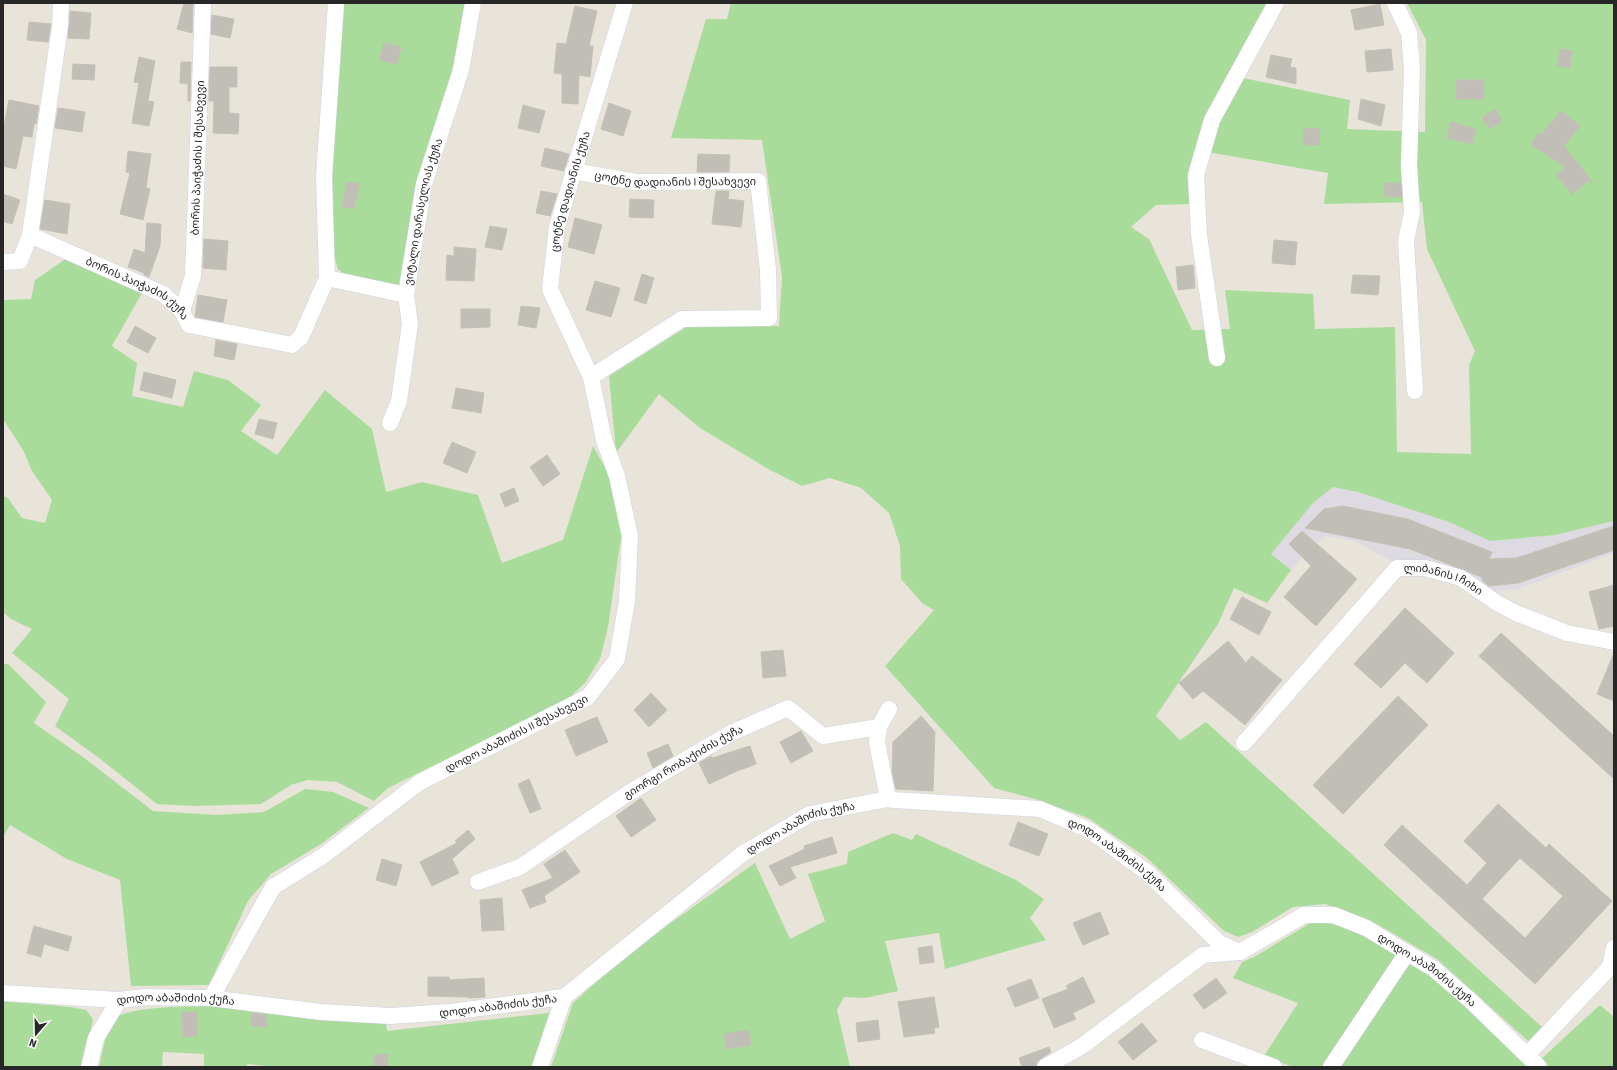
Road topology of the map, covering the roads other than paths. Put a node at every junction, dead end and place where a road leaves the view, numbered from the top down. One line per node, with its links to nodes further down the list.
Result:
1 (61, 3): 9 (street)
2 (203, 3): 13 (street, ბორის პაიჭაძის I შესახვევი)
3 (336, 3): 11 (street, ბორის პაიჭაძის ქუჩა)
4 (473, 3): 12 (street, ვიტალი დარასელიას ქუჩა)
5 (625, 3): 8 (street, ცოტნე დადიანის ქუჩა)
6 (1276, 3): 14 (street)
7 (1395, 3): 16 (street)
8 (574, 171): 15 (street, ცოტნე დადიანის ქუჩა); 15 (street, ცოტნე დადიანის I შესახვევი)
9 (30, 235): 10 (street); 13 (street, ბორის პაიჭაძის ქუჩა)
10 (3, 262)
11 (327, 278): 12 (street); 13 (street, ბორის პაიჭაძის ქუჩა)
12 (406, 295): 17 (street, ვიტალი დარასელიას ქუჩა)
13 (182, 311)
14 (1217, 358)
15 (591, 377): 29 (street, დოდო აბაშიძის II შესახვევი)
16 (1415, 391)
17 (390, 423)
18 (1614, 642): 21 (street, ლიბანის I ჩიხი)
19 (889, 709): 20 (street)
20 (879, 727): 22 (street); 23 (street, გიორგი რობაქიძის ქუჩა)
21 (1244, 743)
22 (888, 800): 25 (street, დოდო აბაშიძის ქუჩა); 28 (street, დოდო აბაშიძის ქუჩა)
23 (478, 882)
24 (1614, 948): 32 (street)
25 (1240, 952): 26 (street, დოდო აბაშიძის ქუჩა); 35 (street)
26 (1407, 953): 32 (street, დოდო აბაშიძის ქუჩა); 37 (street)
27 (3, 993): 30 (street, დოდო აბაშიძის ქუჩა)
28 (564, 997): 29 (street, დოდო აბაშიძის ქუჩა); 34 (street)
29 (211, 998): 30 (street, დოდო აბაშიძის ქუჩა)
30 (119, 1000): 33 (street)
31 (1202, 1040): 36 (street)
32 (1527, 1054): 38 (street, დოდო აბაშიძის ქუჩა)
33 (90, 1067)
34 (540, 1067)
35 (1045, 1067)
36 (1274, 1067)
37 (1331, 1067)
38 (1539, 1067)

